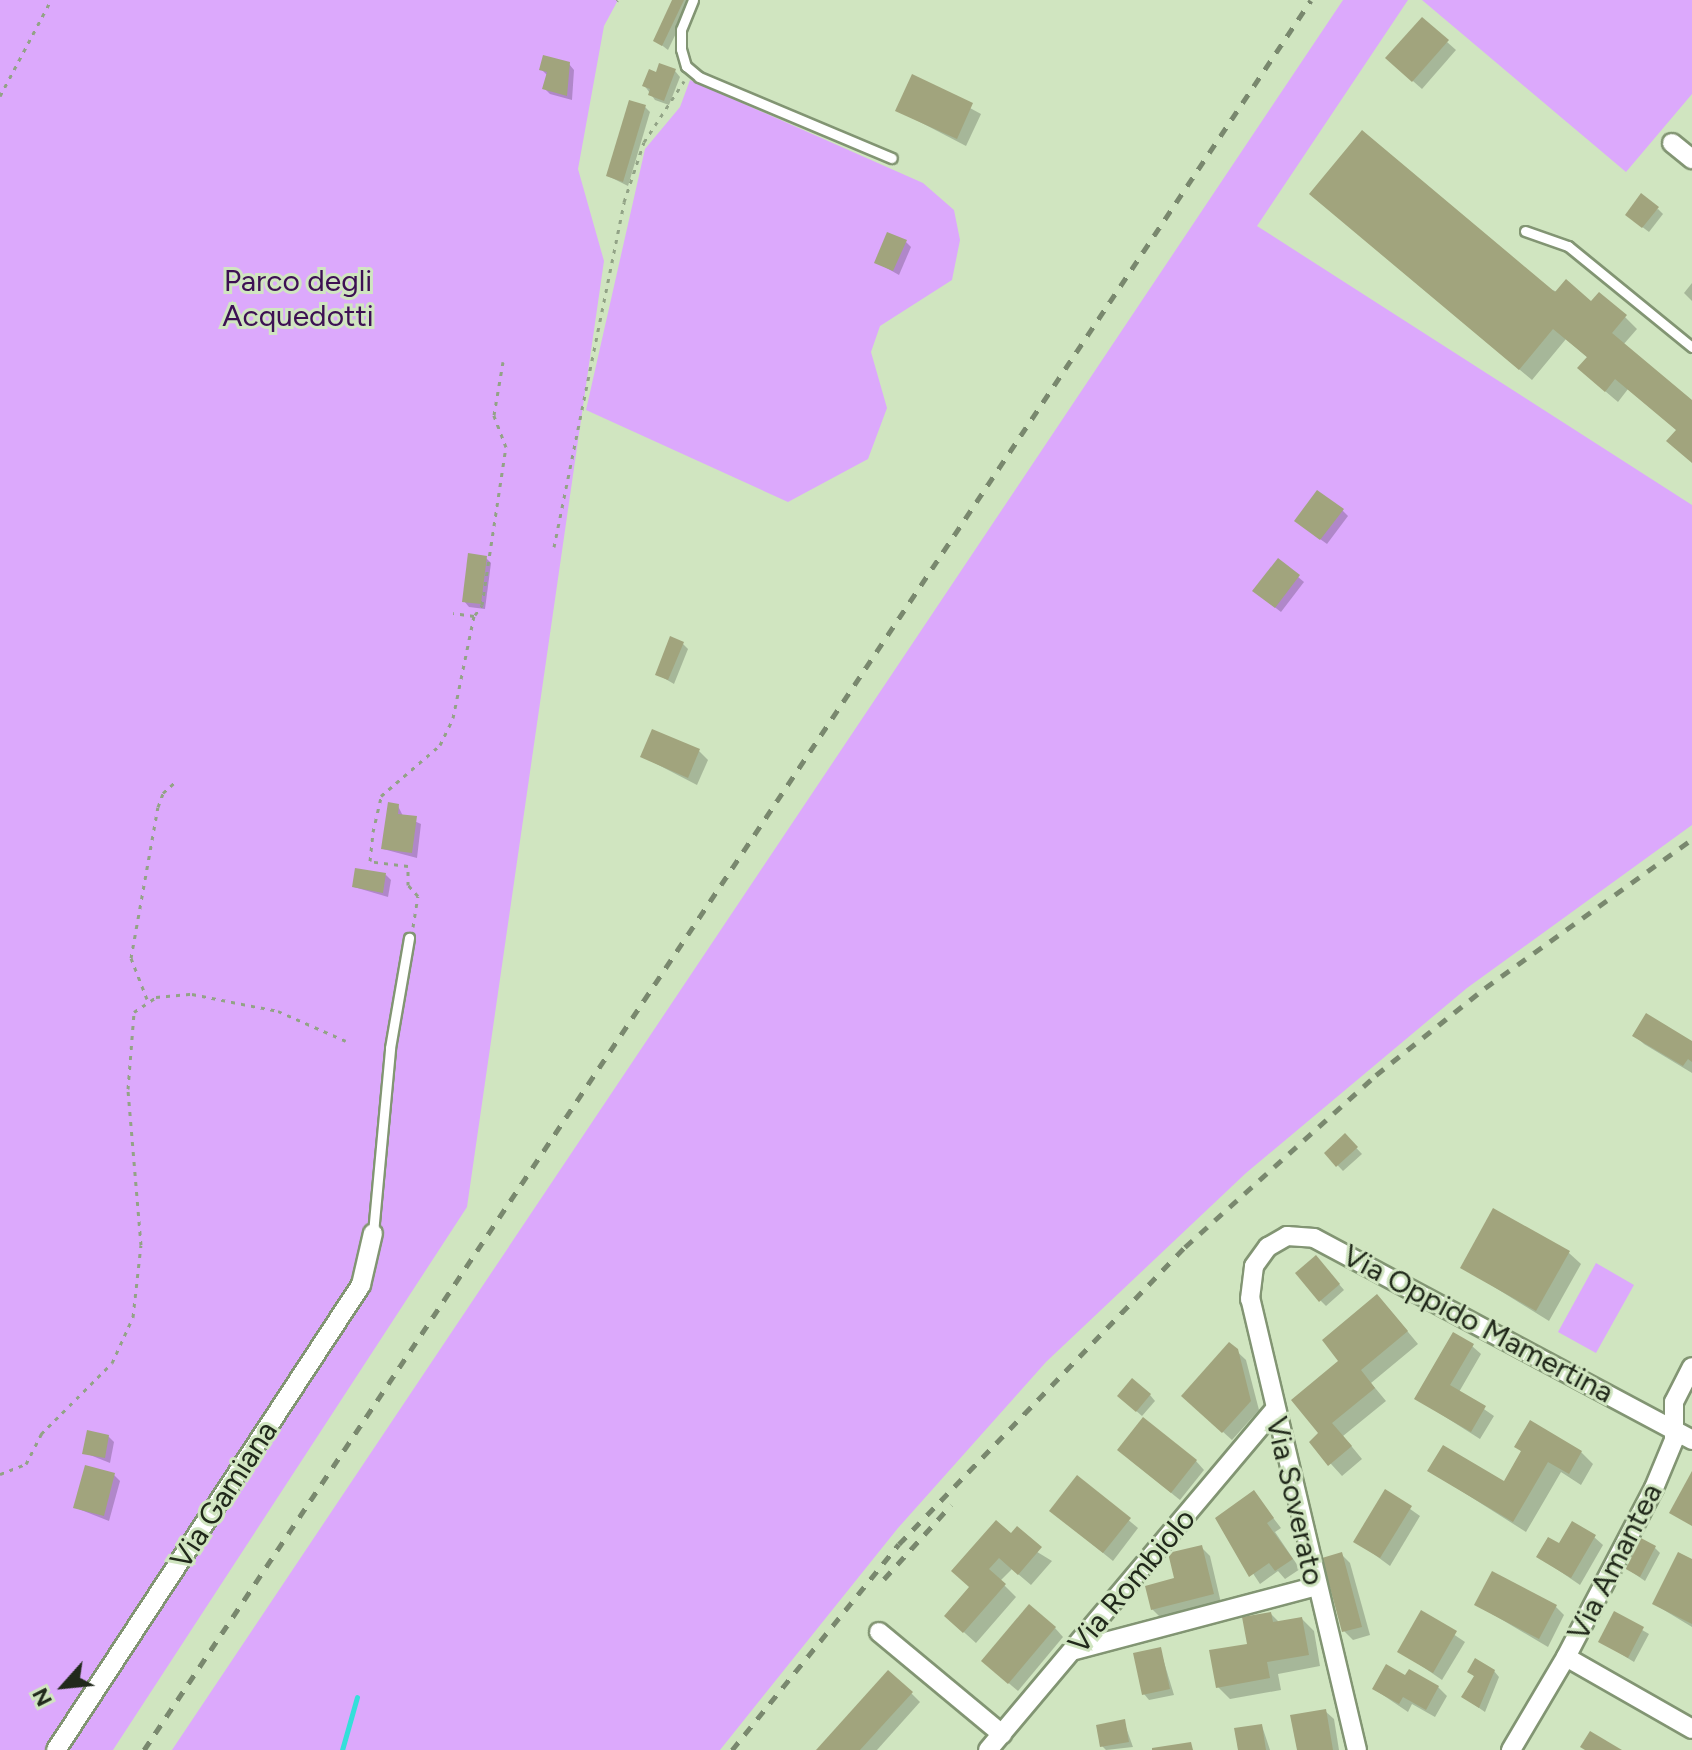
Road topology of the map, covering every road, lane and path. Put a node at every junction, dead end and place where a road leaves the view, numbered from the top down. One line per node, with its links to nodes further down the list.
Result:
1 (51, 0): 4 (path)
2 (693, 0): 3 (lane)
3 (686, 66): 6 (lane); 11 (path)
4 (0, 96)
5 (1672, 143): 7 (street)
6 (892, 158)
7 (1692, 159)
8 (1525, 231): 9 (lane)
9 (1692, 347)
10 (503, 362): 13 (path)
11 (554, 547)
12 (453, 613): 13 (path)
13 (474, 616): 15 (path)
14 (174, 783): 16 (path)
15 (409, 938): 18 (lane)
16 (148, 1000): 17 (path); 24 (path)
17 (346, 1041)
18 (373, 1233): 31 (street, Via Gamiana)
19 (1263, 1252): 21 (street, Via Soverato); 22 (street, Via Oppido Mamertina)
20 (1692, 1367): 22 (street, Via Amantea)
21 (1274, 1410): 25 (street, Via Soverato); 27 (street, Via Rombiolo)
22 (1675, 1430): 23 (street, Via Oppido Mamertina); 28 (street, Via Amantea)
23 (1692, 1440)
24 (0, 1474)
25 (1314, 1587): 27 (street); 33 (street, Via Soverato)
26 (879, 1632): 30 (street)
27 (1075, 1650): 30 (street, Via Rombiolo)
28 (1566, 1657): 29 (street); 34 (street, Via Amantea)
29 (1692, 1729)
30 (1002, 1734): 32 (street, Via Rombiolo)
31 (56, 1750)
32 (988, 1750)
33 (1357, 1750)
34 (1511, 1750)

